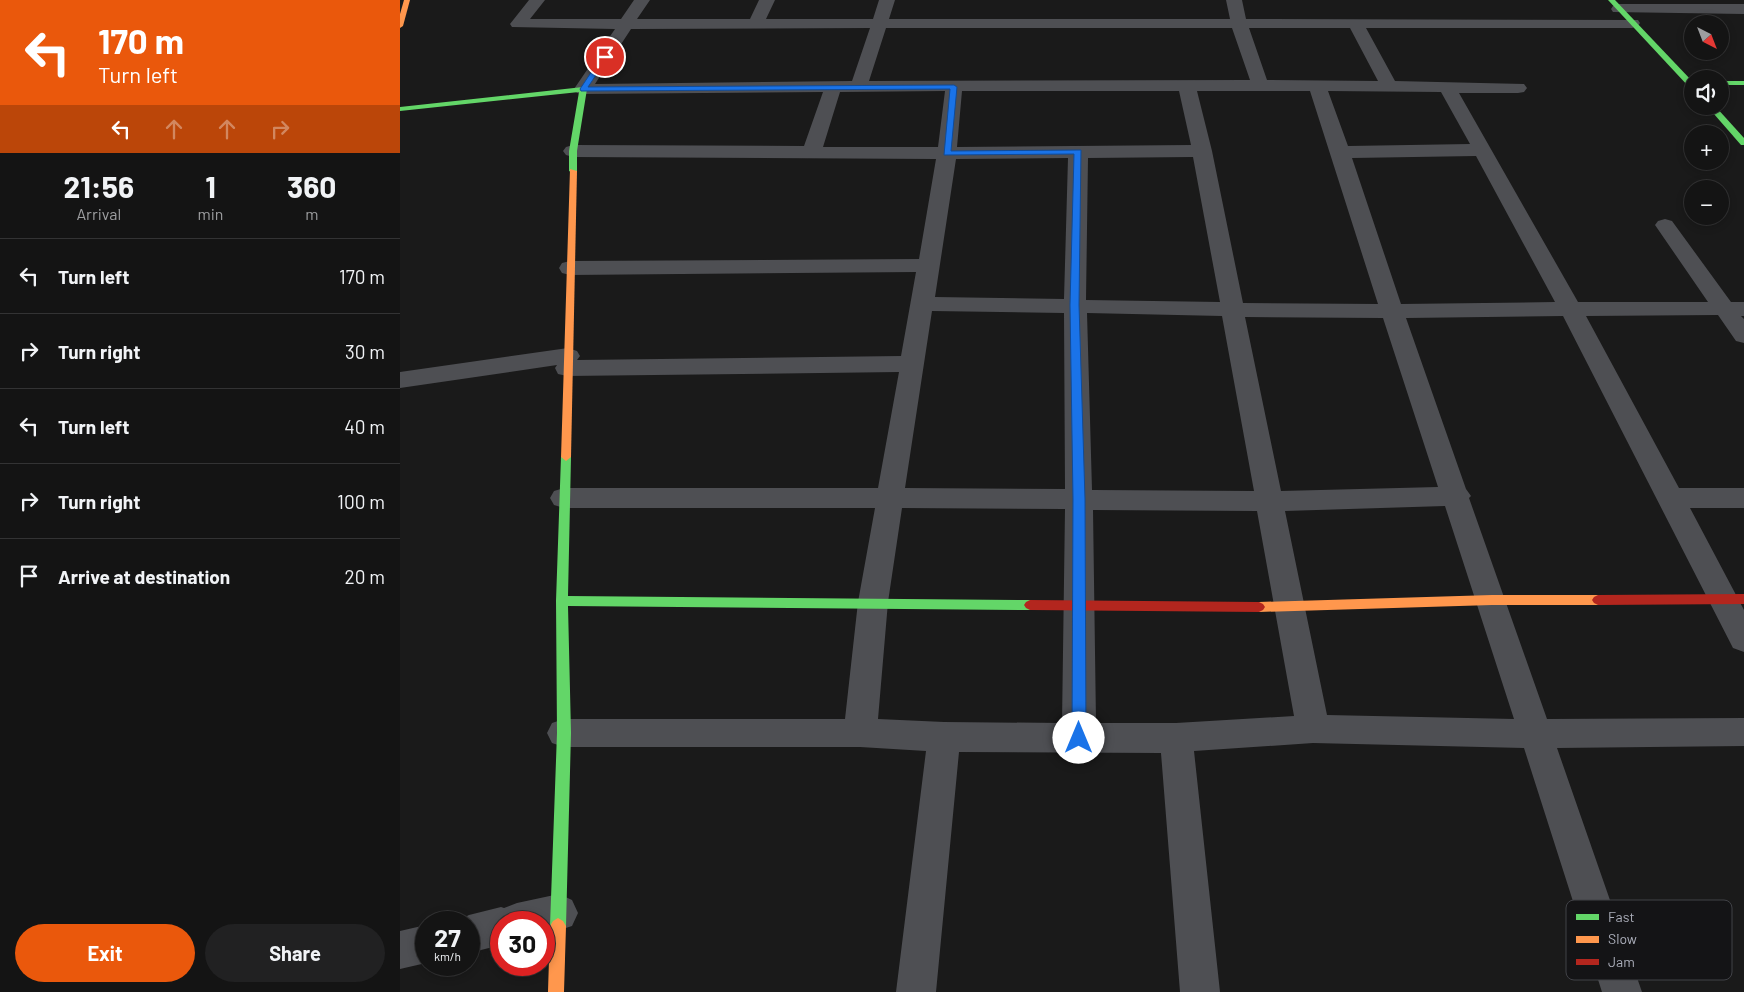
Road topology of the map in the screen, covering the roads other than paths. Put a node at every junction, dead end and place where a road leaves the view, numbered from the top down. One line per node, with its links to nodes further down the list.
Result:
1 (407, 0): 19 (street)
2 (537, 0): 17 (street)
3 (642, 0): 17 (street)
4 (767, 0): 18 (street)
5 (887, 0): 15 (street)
6 (1234, 0): 16 (street)
7 (1615, 5): 10 (street); 14 (street)
8 (1471, 8): 12 (street)
9 (1558, 8): 13 (street)
10 (1744, 9)
11 (1347, 18): 12 (street); 16 (street); 28 (street)
12 (1481, 23): 13 (street)
13 (1570, 23): 14 (street)
14 (1632, 23): 20 (street)
15 (879, 24): 16 (street); 18 (street); 24 (street)
16 (1239, 24): 26 (street)
17 (626, 25): 18 (street); 32 (street)
18 (756, 25)
19 (400, 26)
20 (1684, 76)
21 (1729, 83): 22 (street)
22 (1744, 83)
23 (833, 86): 24 (street); 32 (street); 39 (street)
24 (859, 86): 29 (street)
25 (1187, 86): 26 (street); 29 (street); 38 (street)
26 (1260, 86): 27 (street)
27 (1317, 86): 28 (street); 41 (street)
28 (1388, 86): 30 (street)
29 (954, 87): 42 (street)
30 (1447, 87): 31 (street); 36 (street)
31 (1518, 88)
32 (583, 89): 33 (street); 37 (street)
33 (400, 109)
34 (1719, 115): 35 (street)
35 (1744, 143)
36 (1483, 150): 41 (street); 48 (street)
37 (573, 151): 39 (street); 45 (street)
38 (1202, 151): 40 (street); 50 (street)
39 (812, 152): 42 (street)
40 (1078, 152): 42 (street); 47 (street)
41 (1342, 152): 51 (street)
42 (947, 153): 44 (street)
43 (1665, 225): 49 (street)
44 (929, 266): 45 (street); 46 (street)
45 (570, 268): 53 (street)
46 (922, 304): 47 (street); 54 (street)
47 (1075, 305): 50 (street); 61 (street)
48 (1568, 308): 49 (street); 51 (street); 59 (street)
49 (1734, 309): 52 (street)
50 (1232, 311): 51 (street); 62 (street)
51 (1392, 311): 56 (street)
52 (1744, 336)
53 (568, 362): 54 (street); 55 (street); 57 (street)
54 (912, 364): 58 (street)
55 (400, 380)
56 (1457, 496): 62 (street); 64 (street)
57 (564, 498): 58 (street); 65 (street)
58 (890, 498): 61 (street); 66 (street)
59 (1672, 498): 60 (street); 63 (street)
60 (1744, 498)
61 (1079, 499): 62 (street); 67 (street)
62 (1269, 502): 68 (street)
63 (1734, 599): 64 (street); 69 (street)
64 (1492, 600): 68 (street); 74 (street)
65 (562, 601): 66 (street); 73 (street)
66 (873, 602): 67 (street); 71 (street)
67 (1079, 606): 68 (street); 76 (street)
68 (1290, 607): 70 (street)
69 (1744, 639)
70 (1312, 730): 74 (street); 77 (street)
71 (860, 732): 73 (street); 75 (street)
72 (1744, 732): 74 (street)
73 (564, 733): 79 (street)
74 (1536, 734): 78 (street)
75 (944, 737): 76 (street); 85 (street)
76 (1079, 738): 77 (street)
77 (1176, 738): 86 (street)
78 (1591, 900)
79 (559, 912): 80 (street); 84 (street)
80 (555, 913)
81 (415, 947): 82 (street)
82 (400, 950)
83 (1618, 980): 87 (street)
84 (556, 992)
85 (916, 992)
86 (1200, 992)
87 (1622, 992)

